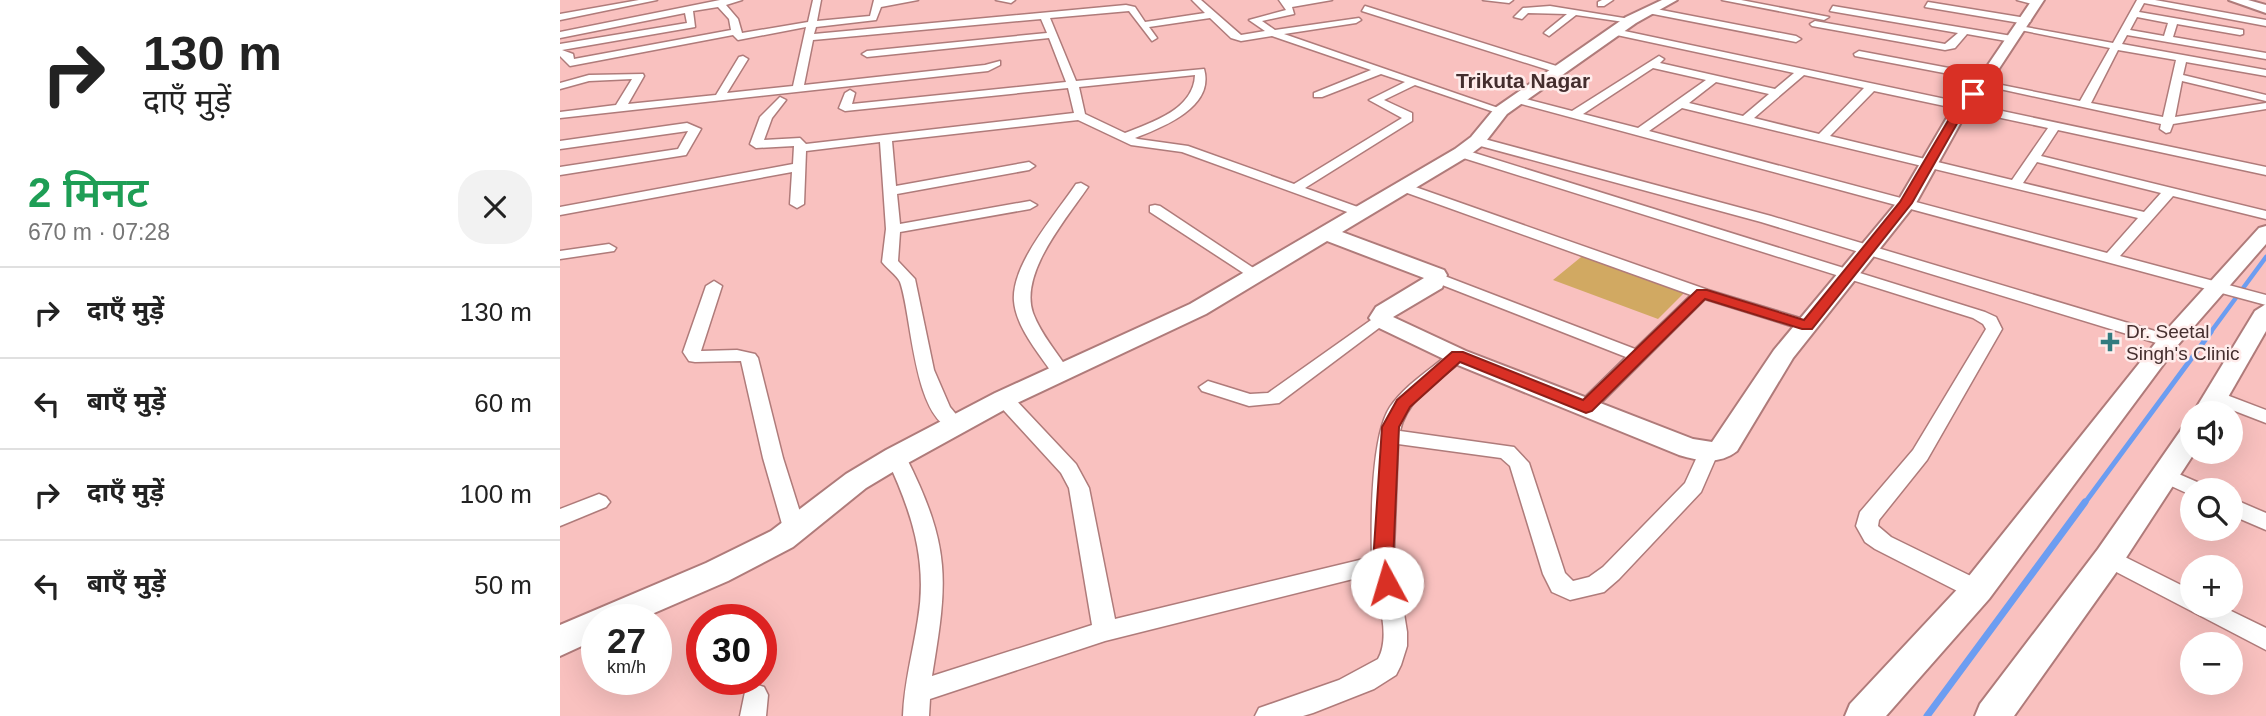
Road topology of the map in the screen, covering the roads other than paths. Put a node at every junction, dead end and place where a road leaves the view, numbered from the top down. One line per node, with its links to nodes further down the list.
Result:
1 (653, 0): 36 (street)
2 (738, 0): 20 (street)
3 (817, 0): 45 (street)
4 (914, 0): 18 (street)
5 (1000, 0): 6 (street)
6 (1012, 0)
7 (1196, 0): 35 (street)
8 (1328, 0): 21 (street)
9 (1487, 0): 10 (street)
10 (1509, 0)
11 (1541, 0): 27 (street)
12 (1726, 0): 24 (street)
13 (1846, 0): 28 (street)
14 (2205, 0): 32 (street)
15 (2235, 0): 29 (street)
16 (2032, 1): 50 (street)
17 (2140, 1): 32 (street); 34 (street)
18 (878, 2): 45 (street)
19 (1931, 2): 44 (street); 50 (street)
20 (720, 3): 25 (street); 49 (street)
21 (1285, 3): 53 (street)
22 (1115, 4): 33 (street); 48 (street)
23 (1658, 4): 41 (street); 46 (street)
24 (1747, 4): 30 (street); 42 (street)
25 (692, 6): 51 (street); 67 (street)
26 (1365, 9): 80 (street)
27 (1550, 9): 31 (street); 37 (street)
28 (1833, 9): 42 (street); 44 (street)
29 (2266, 9)
30 (1737, 10)
31 (1576, 11): 41 (street); 57 (street)
32 (2202, 12): 39 (street)
33 (1044, 14): 58 (street); 60 (street)
34 (2134, 14): 43 (street); 55 (street)
35 (1211, 15): 48 (street); 53 (street)
36 (564, 16): 51 (street)
37 (1519, 17)
38 (1728, 17): 46 (street)
39 (2242, 18): 47 (street); 56 (street)
40 (1356, 20): 53 (street)
41 (1631, 20): 54 (street)
42 (1820, 20): 59 (street); 62 (street)
43 (2173, 20): 56 (street); 63 (street)
44 (1910, 22): 52 (street)
45 (810, 23): 49 (street); 60 (street)
46 (1719, 23): 62 (street)
47 (2266, 23)
48 (1142, 25): 61 (street)
49 (736, 30): 74 (street)
50 (2019, 30): 52 (street); 65 (street); 85 (street)
51 (561, 31)
52 (1965, 31): 59 (street)
53 (1269, 32): 79 (street)
54 (1615, 32): 64 (street); 80 (street)
55 (2125, 32): 63 (street); 65 (street)
56 (2240, 32): 68 (street)
57 (1549, 33)
58 (1053, 35): 69 (street); 88 (street)
59 (1879, 35): 78 (street)
60 (807, 38): 90 (street)
61 (1152, 38)
62 (1796, 39): 66 (street)
63 (2168, 40): 68 (street)
64 (1683, 45): 76 (street); 77 (street)
65 (2115, 46): 72 (street); 100 (street)
66 (1786, 47)
67 (560, 49): 74 (street)
68 (2235, 50): 71 (street)
69 (867, 54)
70 (1777, 55): 77 (street)
71 (2266, 55)
72 (2182, 58): 82 (street); 83 (street)
73 (743, 59): 95 (street)
74 (565, 63)
75 (996, 63): 90 (street)
76 (1650, 64): 84 (street); 104 (street)
77 (1767, 64): 81 (street)
78 (1847, 66): 81 (street); 85 (street); 89 (street)
79 (1378, 71): 86 (street); 93 (street)
80 (1562, 71): 97 (street)
81 (1803, 71): 92 (street)
82 (2266, 73)
83 (2180, 77): 94 (street); 108 (street)
84 (1714, 79): 92 (street); 98 (street)
85 (1984, 81): 99 (street); 100 (street)
86 (1411, 83): 103 (street); 128 (street)
87 (560, 86): 102 (street)
88 (1073, 86): 91 (street); 106 (street); 111 (street)
89 (1872, 86): 99 (street); 112 (street)
90 (798, 87): 95 (street)
91 (850, 93)
92 (1778, 93): 107 (street)
93 (1318, 95)
94 (2266, 97)
95 (719, 98): 102 (street)
96 (780, 100): 117 (street)
97 (1518, 100): 103 (street); 104 (street)
98 (1681, 104): 107 (street); 110 (street)
99 (1963, 104): 109 (street); 120 (street)
100 (2084, 105): 108 (street)
101 (2266, 106): 108 (street)
102 (619, 110): 105 (street)
103 (1501, 111): 114 (street)
104 (1575, 114): 110 (street)
105 (560, 115)
106 (1080, 116): 111 (street); 113 (street)
107 (1746, 118): 112 (street)
108 (2170, 121): 116 (street)
109 (2056, 125): 116 (street); 119 (street)
110 (1641, 132): 131 (street)
111 (1124, 138): 128 (street)
112 (1822, 138): 120 (street)
113 (886, 139): 117 (street); 129 (street)
114 (1477, 141): 118 (street); 143 (street)
115 (560, 145): 123 (street)
116 (2158, 147): 124 (street)
117 (800, 148): 122 (street)
118 (1461, 153): 127 (street); 146 (street)
119 (2036, 158): 125 (street); 130 (street)
120 (1928, 164): 125 (street); 131 (street)
121 (1029, 166): 129 (street)
122 (799, 167): 132 (street); 135 (street)
123 (560, 171)
124 (2266, 171)
125 (2015, 185): 138 (street)
126 (1081, 187): 158 (street)
127 (1404, 187): 136 (street); 151 (street)
128 (1296, 189): 136 (street)
129 (890, 191): 139 (street)
130 (2170, 191): 137 (street); 138 (street)
131 (1906, 203): 143 (street); 145 (street)
132 (797, 204)
133 (1030, 205): 139 (street)
134 (1155, 209): 147 (street)
135 (560, 211)
136 (1360, 213): 141 (street)
137 (2266, 215)
138 (2145, 216): 145 (street)
139 (893, 229): 165 (street)
140 (2266, 232): 150 (street)
141 (1328, 234): 147 (street); 148 (street)
142 (609, 247): 144 (street)
143 (1867, 250): 146 (street); 155 (street)
144 (560, 255)
145 (2112, 256): 150 (street)
146 (1851, 274): 154 (street); 179 (street)
147 (1256, 275): 158 (street)
148 (1437, 278): 153 (street); 157 (street)
149 (714, 286): 176 (street)
150 (2222, 287): 152 (street); 155 (street)
151 (1702, 293): 154 (street); 157 (street)
152 (2263, 303): 161 (street)
153 (1381, 318): 156 (street); 159 (street)
154 (1807, 326): 168 (street)
155 (2169, 341): 179 (street)
156 (1457, 356): 162 (street); 166 (street)
157 (1638, 356): 162 (street)
158 (1061, 373): 160 (street)
159 (1208, 387)
160 (1004, 399): 165 (street); 184 (street)
161 (2213, 401)
162 (1586, 407): 168 (street)
163 (2243, 412): 164 (street)
164 (2266, 417)
165 (954, 424): 169 (street)
166 (1390, 436): 168 (street); 178 (street)
167 (2180, 452): 170 (street)
168 (1708, 453)
169 (896, 457): 176 (street); 187 (street)
170 (2165, 475): 171 (street); 177 (street)
171 (2180, 482)
172 (599, 502): 174 (street)
173 (2243, 511): 175 (street)
174 (560, 518)
175 (2266, 522)
176 (794, 531): 181 (street)
177 (2109, 558): 180 (street); 190 (street)
178 (1383, 563): 184 (street); 188 (street)
179 (1977, 590): 189 (street)
180 (2180, 595)
181 (640, 604)
182 (2223, 618): 185 (street)
183 (581, 631): 186 (street)
184 (1105, 631): 187 (street)
185 (2266, 640)
186 (560, 642)
187 (916, 704)
188 (1268, 716)
189 (1863, 716)
190 (1993, 716)

